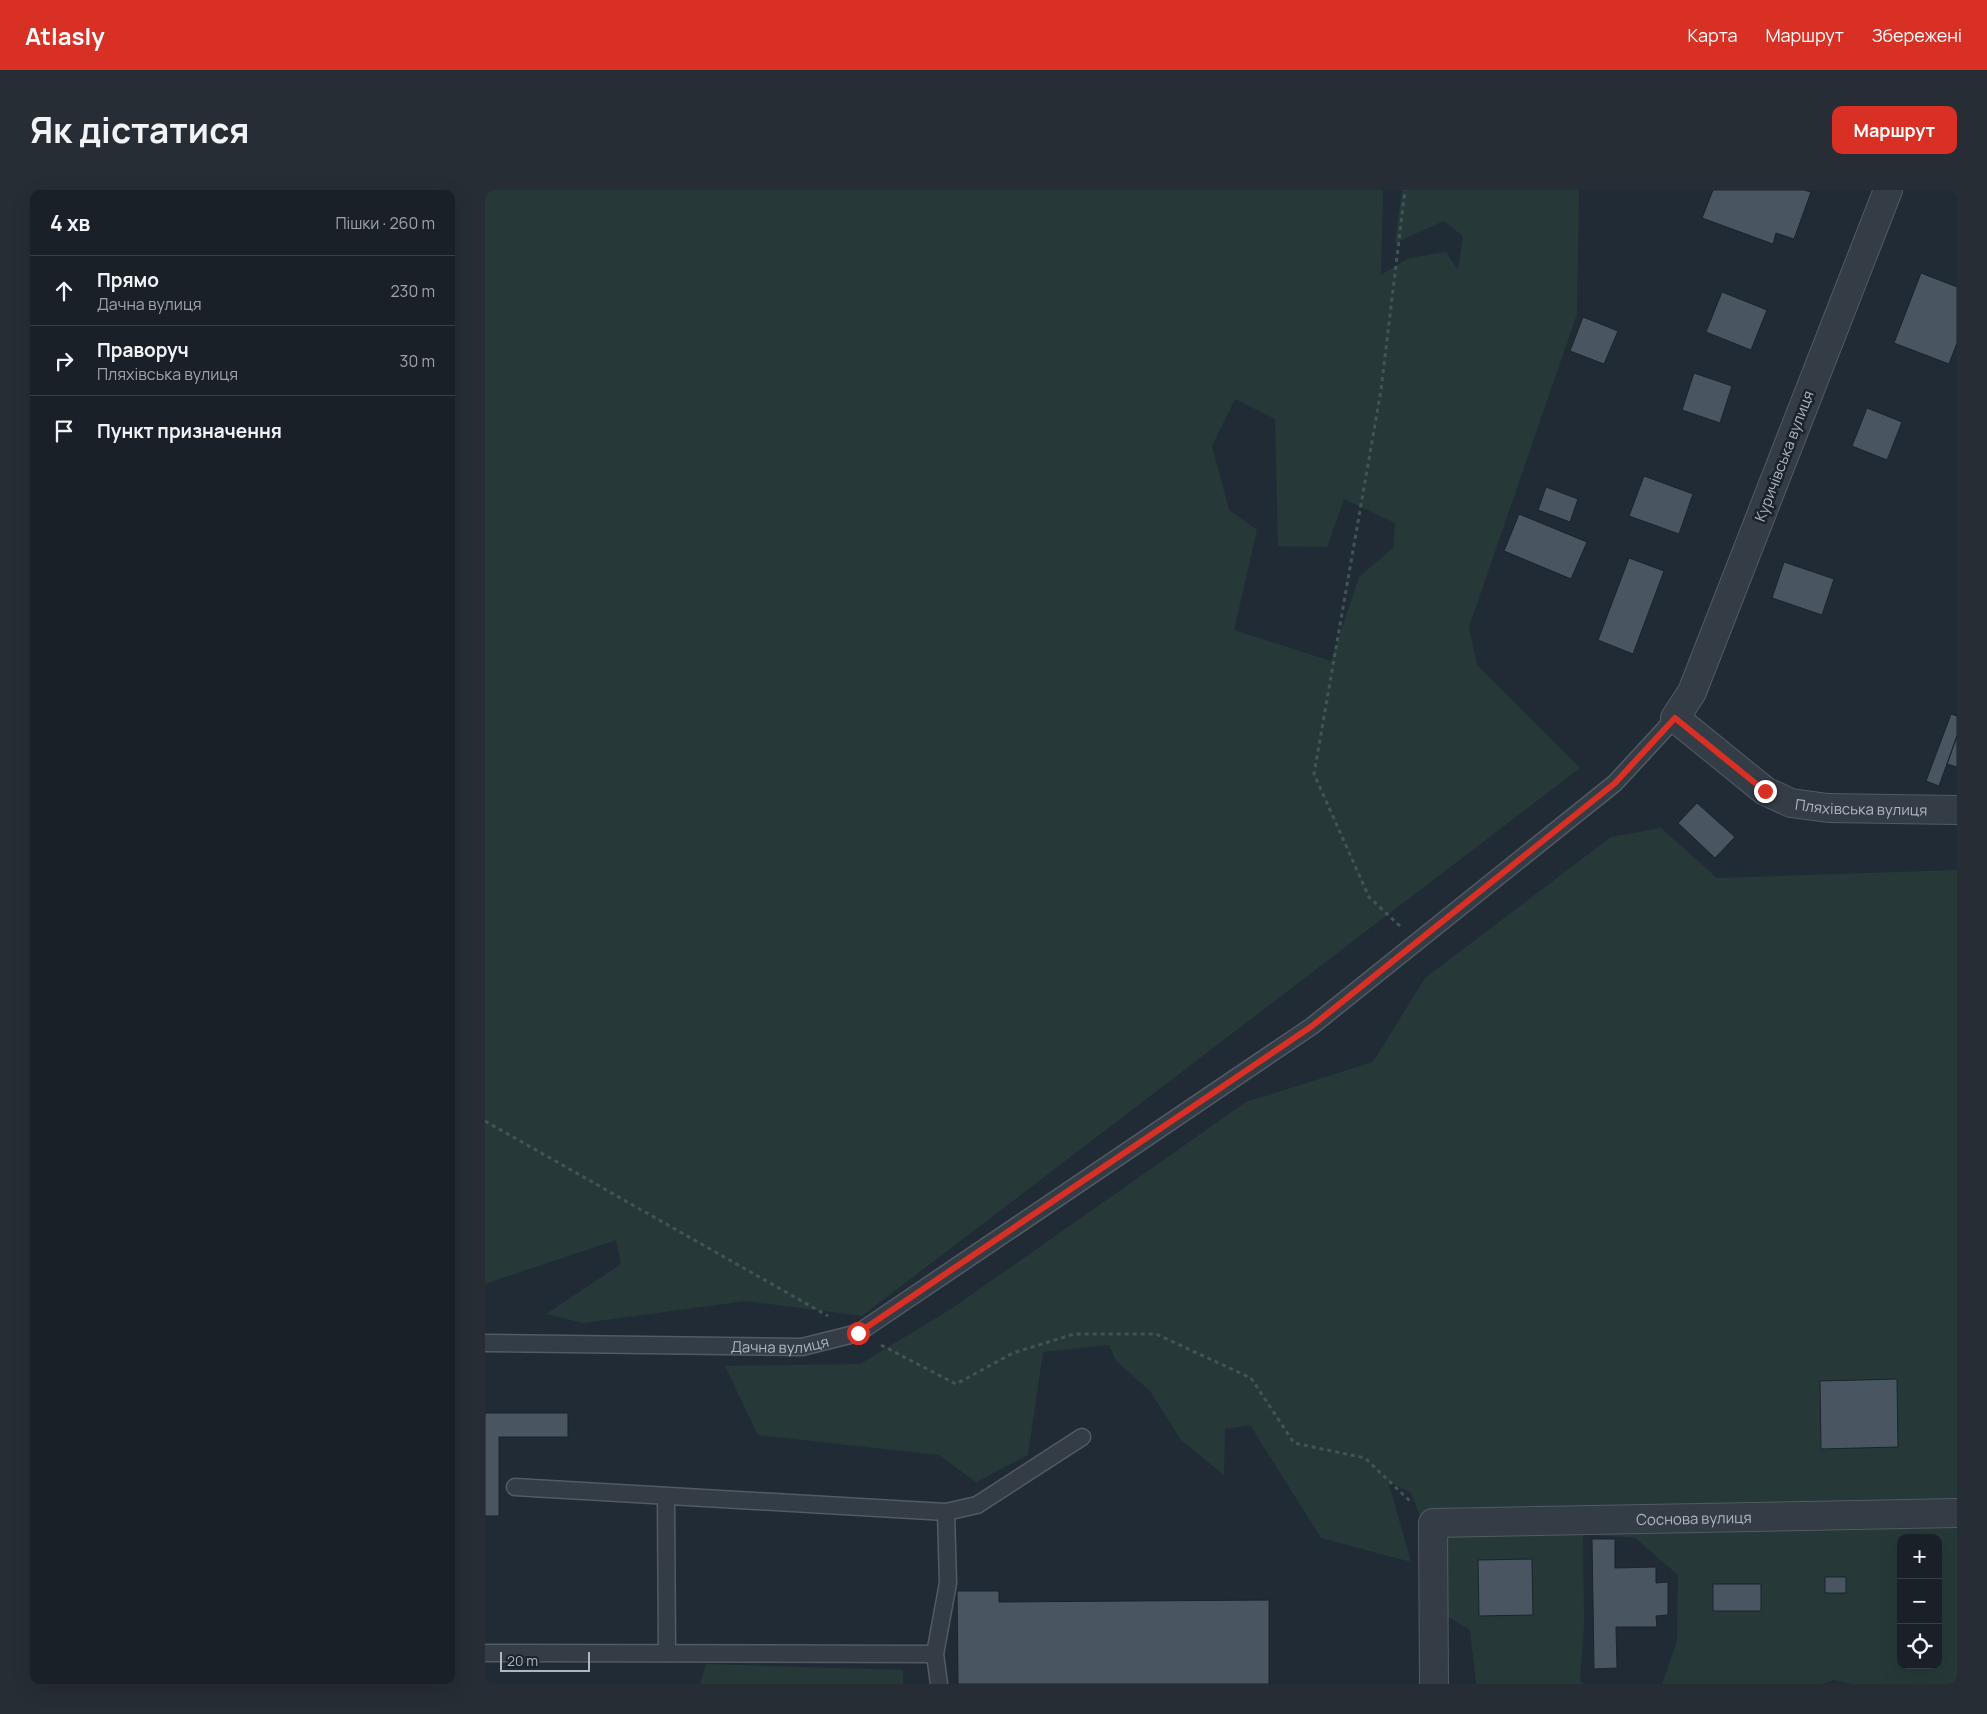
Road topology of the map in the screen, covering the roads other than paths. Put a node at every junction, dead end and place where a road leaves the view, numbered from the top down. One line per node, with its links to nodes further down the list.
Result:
1 (1888, 190): 2 (street, Куричівська вулиця)
2 (1675, 718): 3 (street, Пляхівська вулиця); 4 (lane, Дачна вулиця)
3 (1957, 810)
4 (485, 1342)
5 (1082, 1437): 8 (lane)
6 (515, 1487): 7 (lane)
7 (667, 1496): 8 (lane); 11 (lane)
8 (946, 1512): 12 (lane)
9 (1957, 1512): 14 (street, Соснова вулиця)
10 (485, 1653): 11 (lane)
11 (667, 1654): 12 (lane)
12 (935, 1654): 13 (lane)
13 (939, 1684)
14 (1434, 1684)

